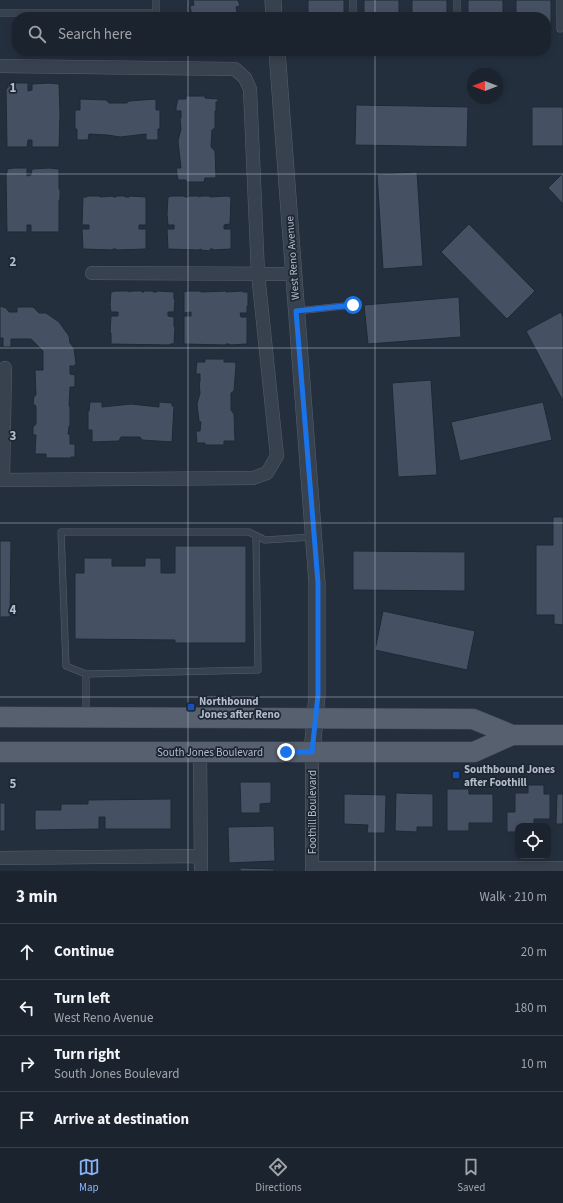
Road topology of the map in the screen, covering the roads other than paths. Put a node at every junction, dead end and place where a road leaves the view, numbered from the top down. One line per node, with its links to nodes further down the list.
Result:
1 (156, 0): 6 (lane)
2 (273, 0): 7 (street)
3 (353, 0): 8 (lane)
4 (457, 0): 9 (lane)
5 (560, 0): 12 (lane)
6 (156, 12)
7 (274, 12)
8 (353, 12)
9 (457, 12)
10 (0, 14): 11 (lane)
11 (12, 14)
12 (560, 29)
13 (277, 56): 17 (street, West Reno Avenue)
14 (0, 66): 16 (street)
15 (92, 273): 16 (street)
16 (258, 274): 17 (street); 21 (street)
17 (293, 274): 19 (street, West Reno Avenue)
18 (353, 305): 19 (lane)
19 (296, 311): 23 (street, West Reno Avenue)
20 (5, 368): 21 (street)
21 (2, 480)
22 (256, 536): 23 (lane); 24 (lane); 24 (lane)
23 (314, 536): 27 (street, West Reno Avenue)
24 (86, 674): 26 (lane)
25 (0, 717): 26 (main road, South Jones Boulevard)
26 (86, 717): 27 (main road, South Jones Boulevard)
27 (316, 718): 28 (main road, South Jones Boulevard); 32 (street, West Reno Avenue)
28 (512, 734): 29 (main road, South Jones Boulevard); 32 (main road, South Jones Boulevard)
29 (563, 735)
30 (0, 752): 31 (main road, South Jones Boulevard)
31 (200, 752): 32 (main road, South Jones Boulevard); 33 (street)
32 (312, 752): 37 (street, Foothill Boulevard)
33 (200, 856): 34 (street); 38 (street)
34 (0, 858)
35 (563, 868): 36 (street)
36 (499, 869): 37 (street)
37 (312, 870)
38 (200, 871)

